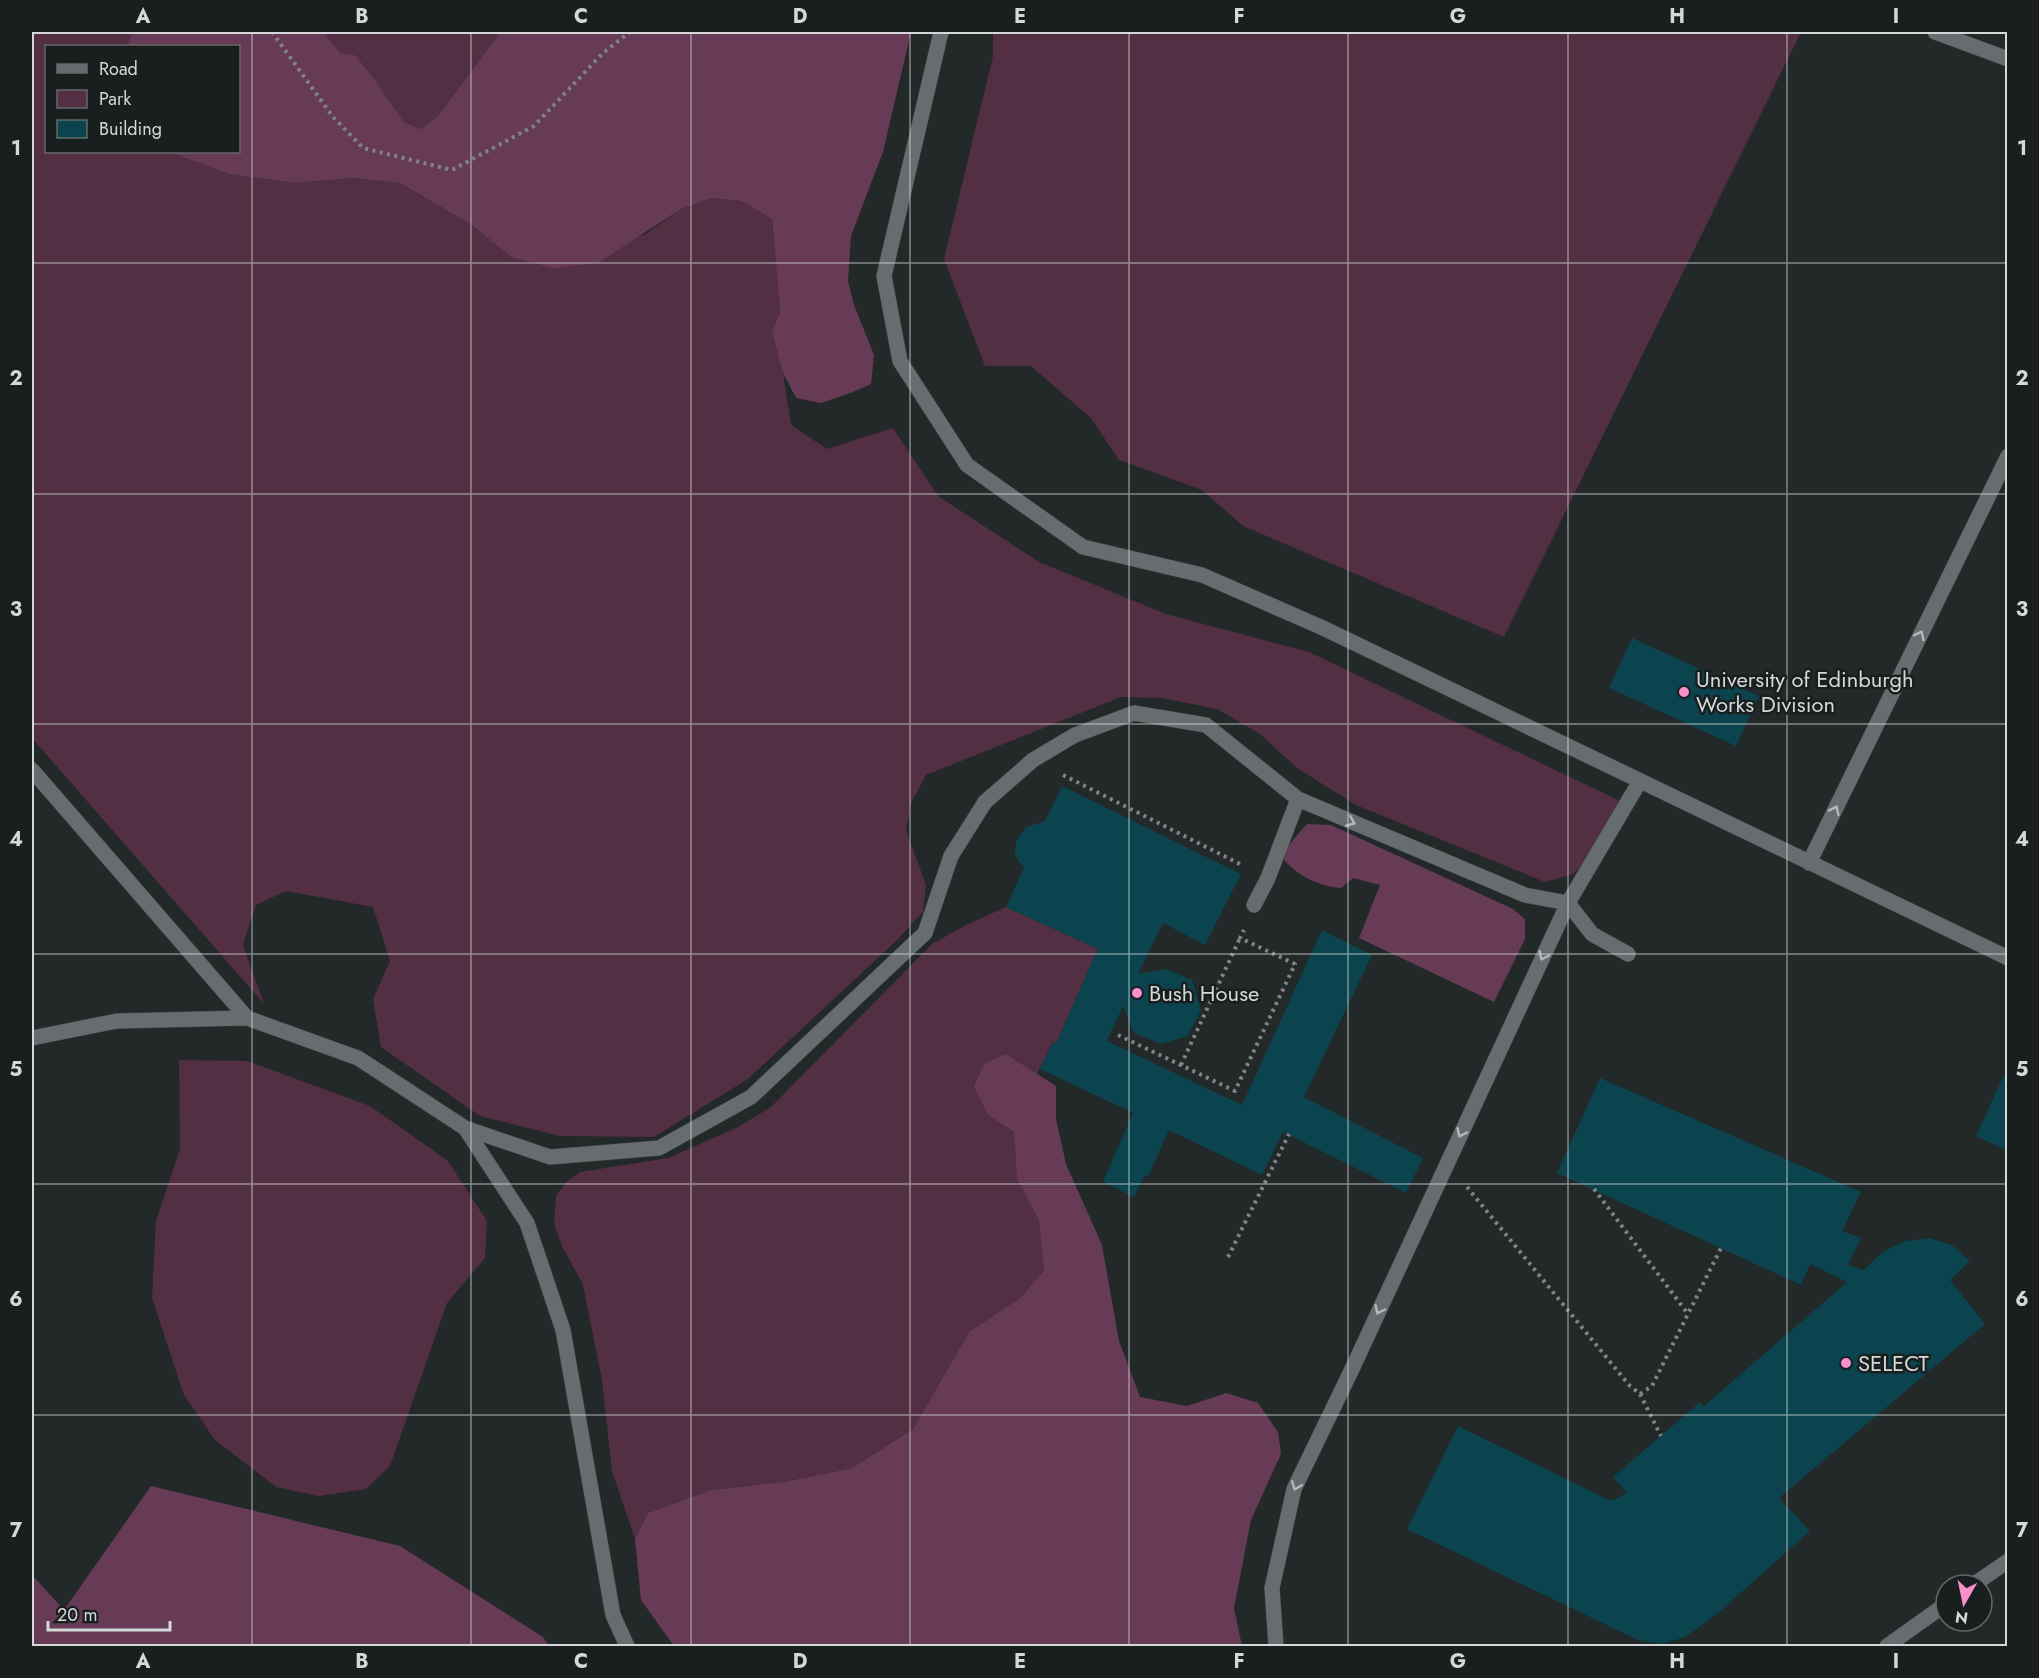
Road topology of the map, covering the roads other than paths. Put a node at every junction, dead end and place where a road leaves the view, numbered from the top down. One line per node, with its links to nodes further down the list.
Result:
1 (941, 32): 6 (street)
2 (1935, 32): 3 (street)
3 (2007, 59)
4 (2007, 456): 8 (street, one-way to 4)
5 (32, 770): 13 (street)
6 (1640, 781): 8 (street); 9 (street)
7 (1298, 799): 9 (street, one-way to 9); 10 (street); 15 (street)
8 (1809, 863): 12 (street)
9 (1568, 903): 11 (street); 20 (street, one-way to 20)
10 (1254, 905)
11 (1628, 954)
12 (2007, 958)
13 (247, 1018): 14 (street); 15 (street)
14 (32, 1038)
15 (465, 1128): 19 (street)
16 (2007, 1561): 17 (street)
17 (1990, 1573)
18 (1934, 1613): 21 (street)
19 (627, 1647)
20 (1276, 1647)
21 (1887, 1647)

